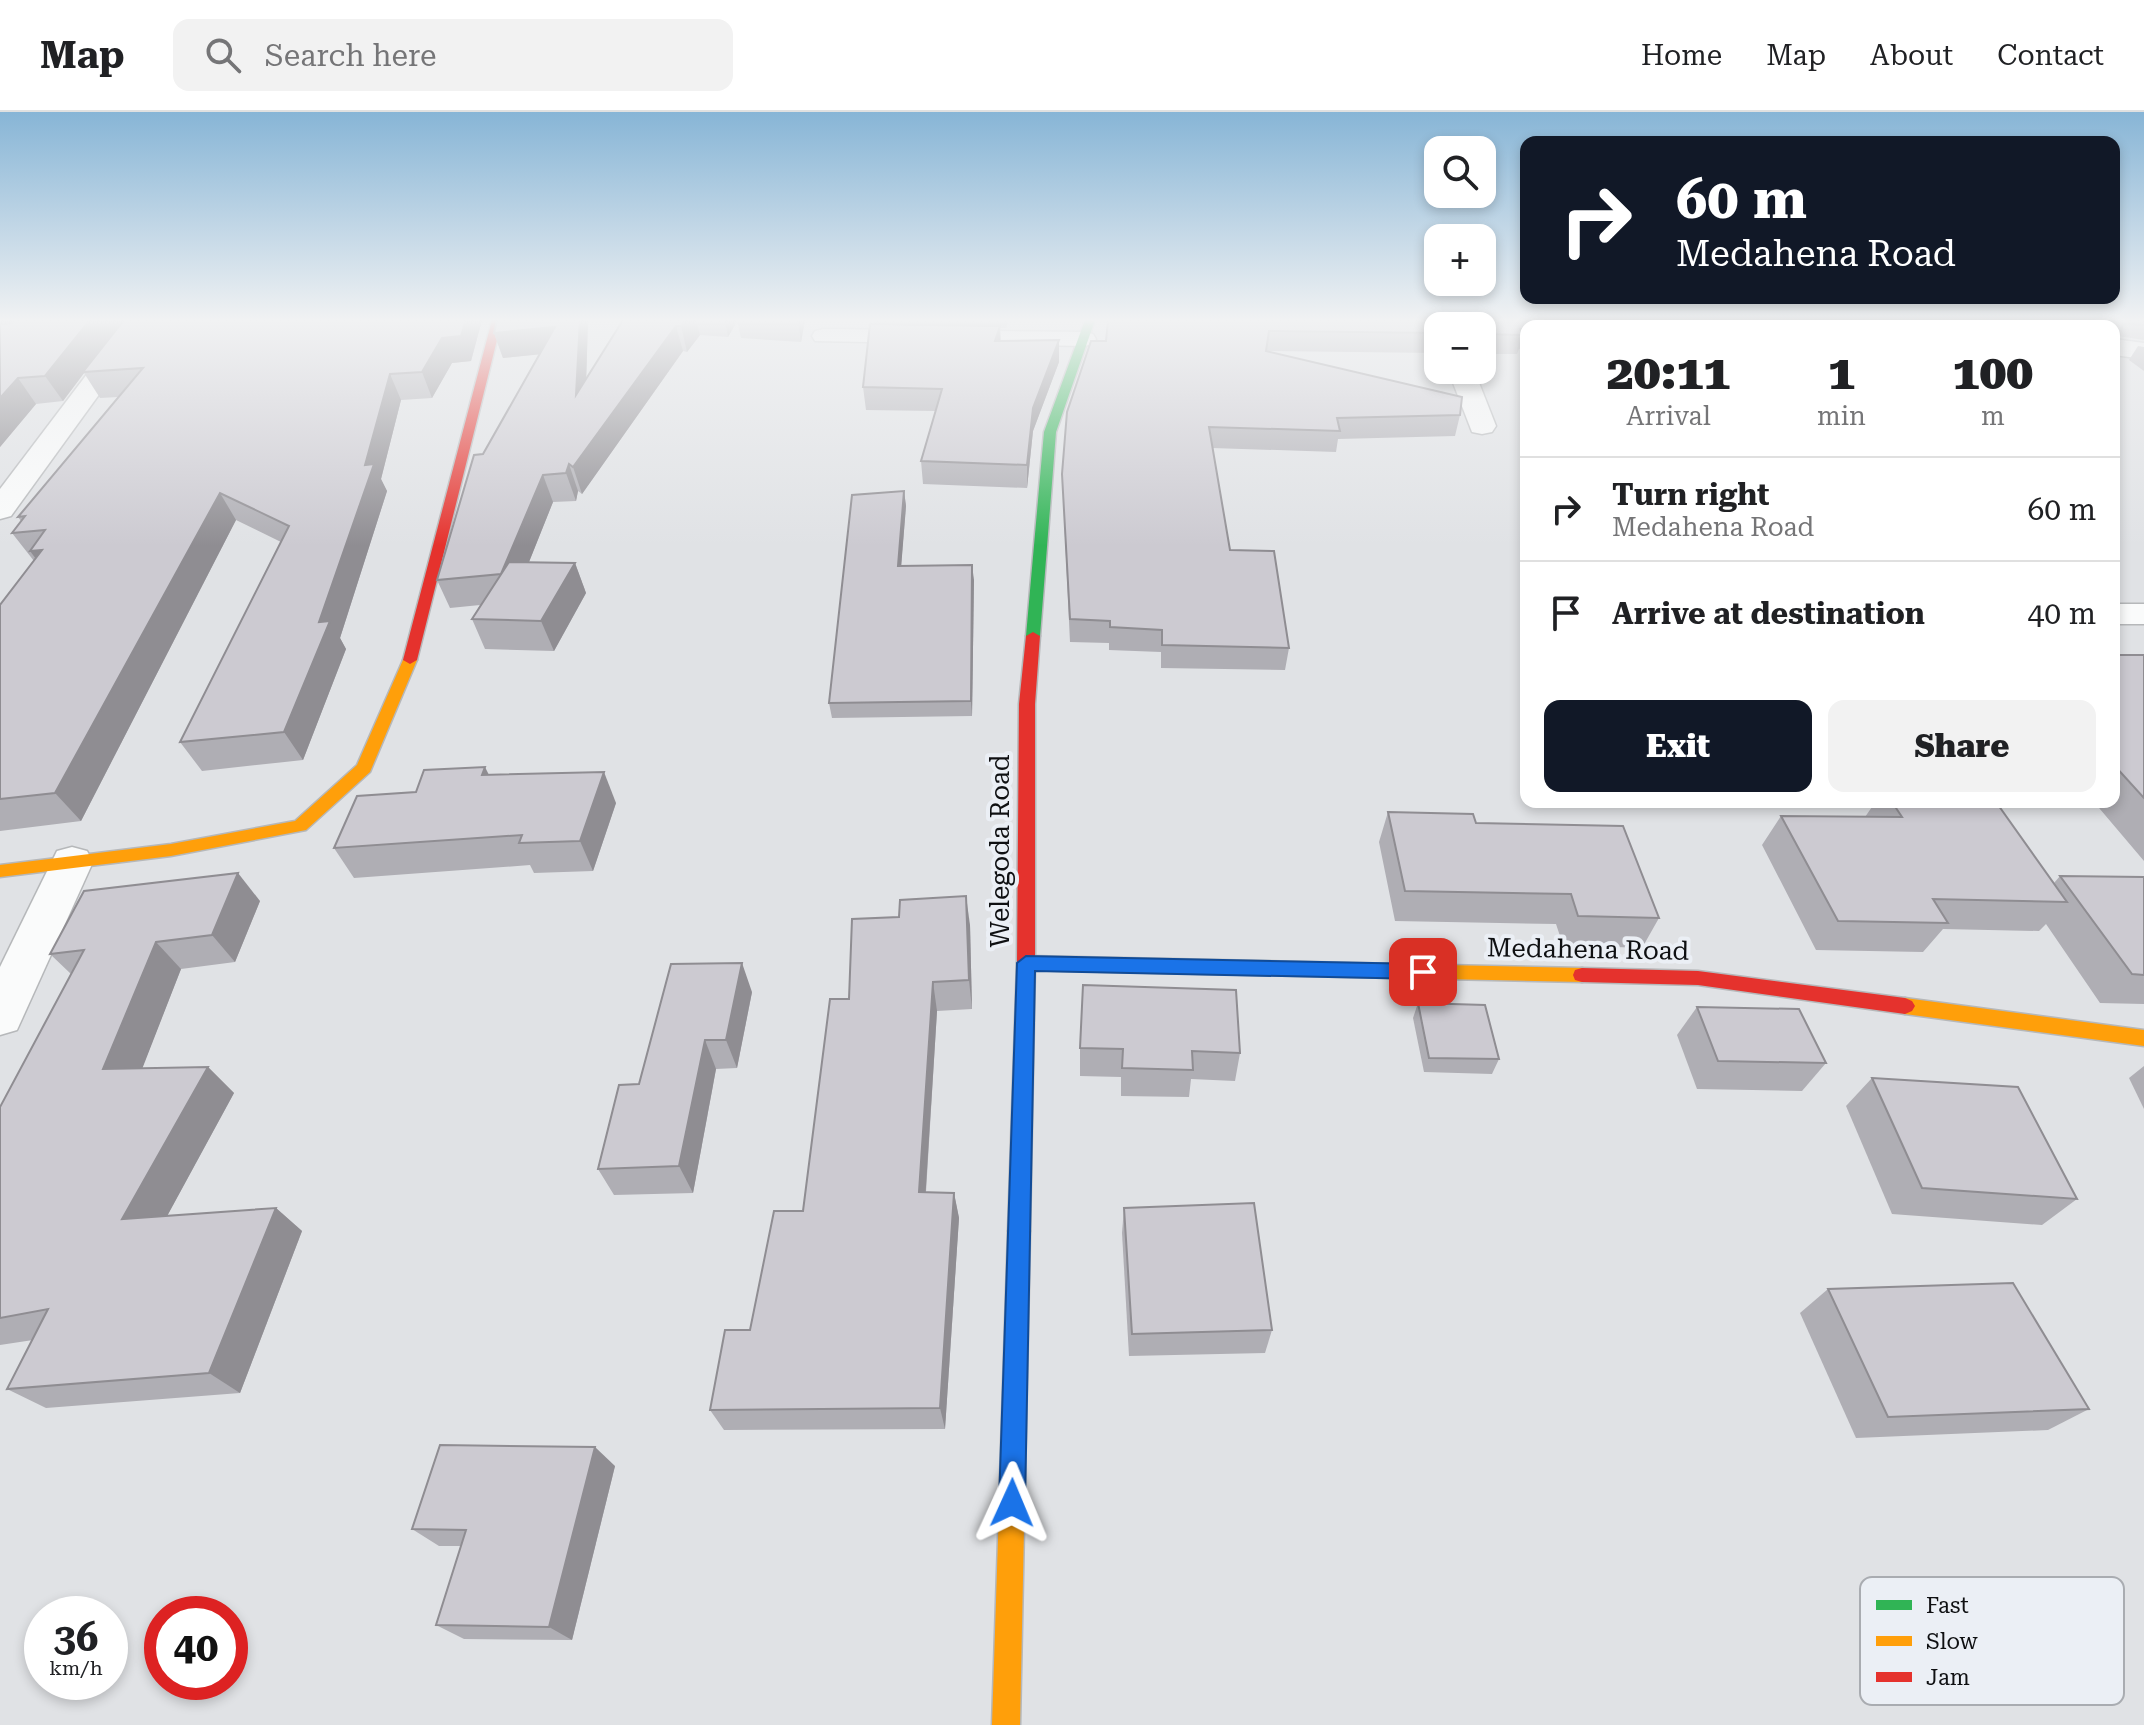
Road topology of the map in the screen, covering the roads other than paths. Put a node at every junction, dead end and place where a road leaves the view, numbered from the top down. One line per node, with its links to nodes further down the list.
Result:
1 (85, 395): 6 (street)
2 (478, 395): 9 (street)
3 (1063, 395): 11 (street, Welegoda Road)
4 (1470, 395): 5 (street)
5 (1482, 426)
6 (0, 510)
7 (2120, 614): 8 (street)
8 (2144, 614)
9 (72, 862): 10 (street); 12 (street)
10 (0, 871)
11 (1026, 963): 13 (street, Medahena Road); 14 (street, Welegoda Road)
12 (0, 1016)
13 (2144, 1038)
14 (1006, 1725)

